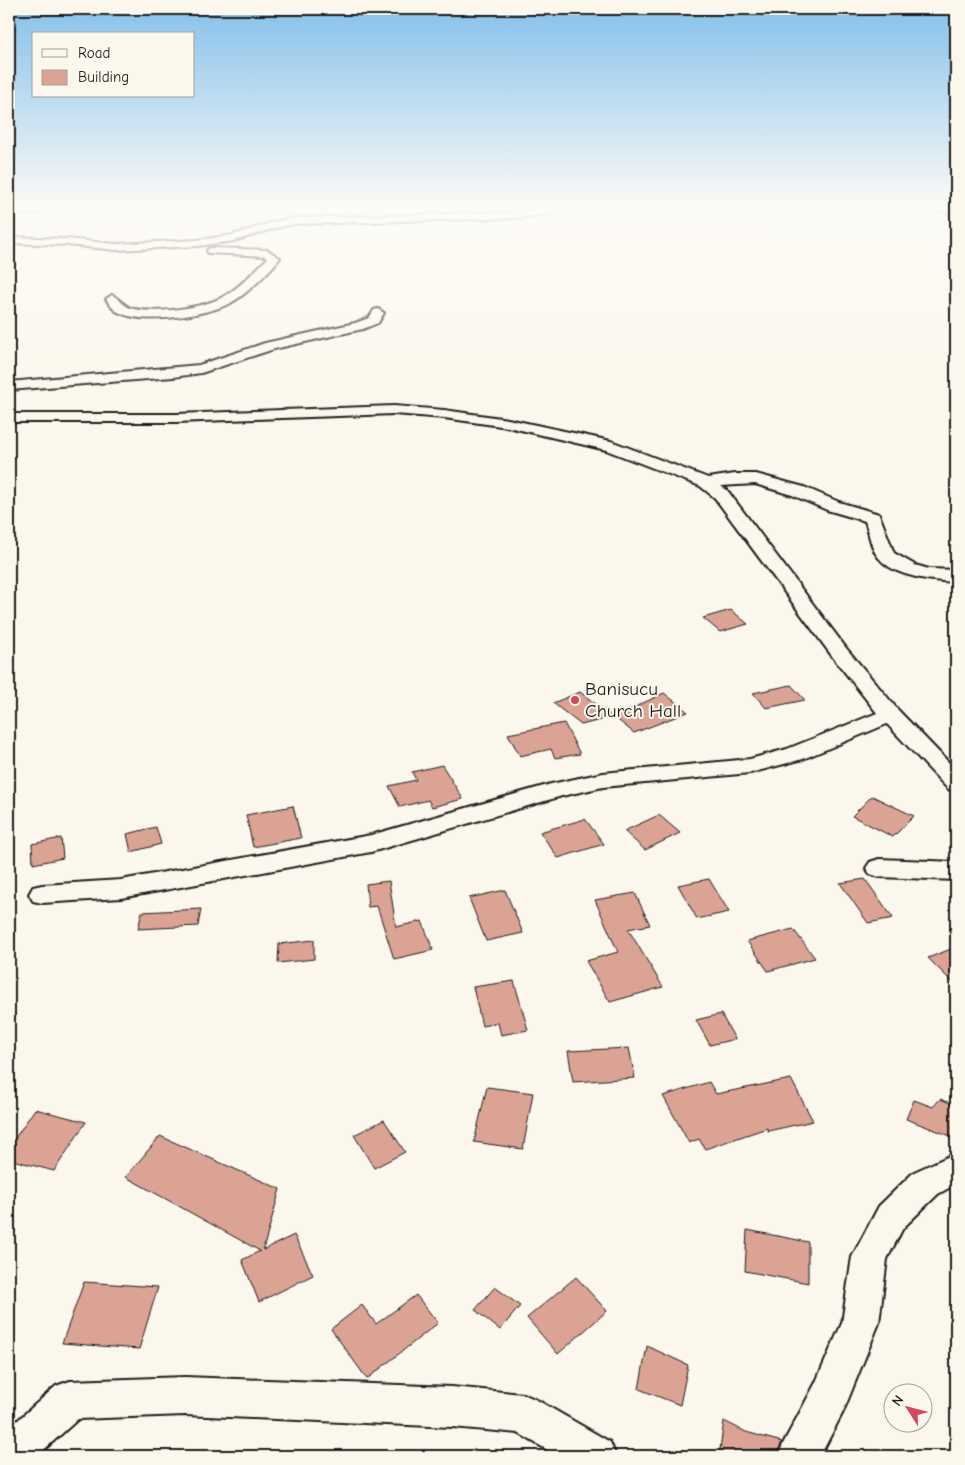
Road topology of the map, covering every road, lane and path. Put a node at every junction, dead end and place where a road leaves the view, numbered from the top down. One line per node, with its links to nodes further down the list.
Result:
1 (254, 277): 2 (street)
2 (112, 300)
3 (378, 313): 4 (street)
4 (14, 386)
5 (9, 418): 6 (street)
6 (706, 483): 7 (street); 8 (street)
7 (956, 576)
8 (890, 715): 9 (street); 12 (street)
9 (956, 784)
10 (879, 868): 11 (street)
11 (956, 871)
12 (42, 894)
13 (956, 1168): 16 (street)
14 (9, 1454): 15 (street)
15 (596, 1456)
16 (798, 1456)

